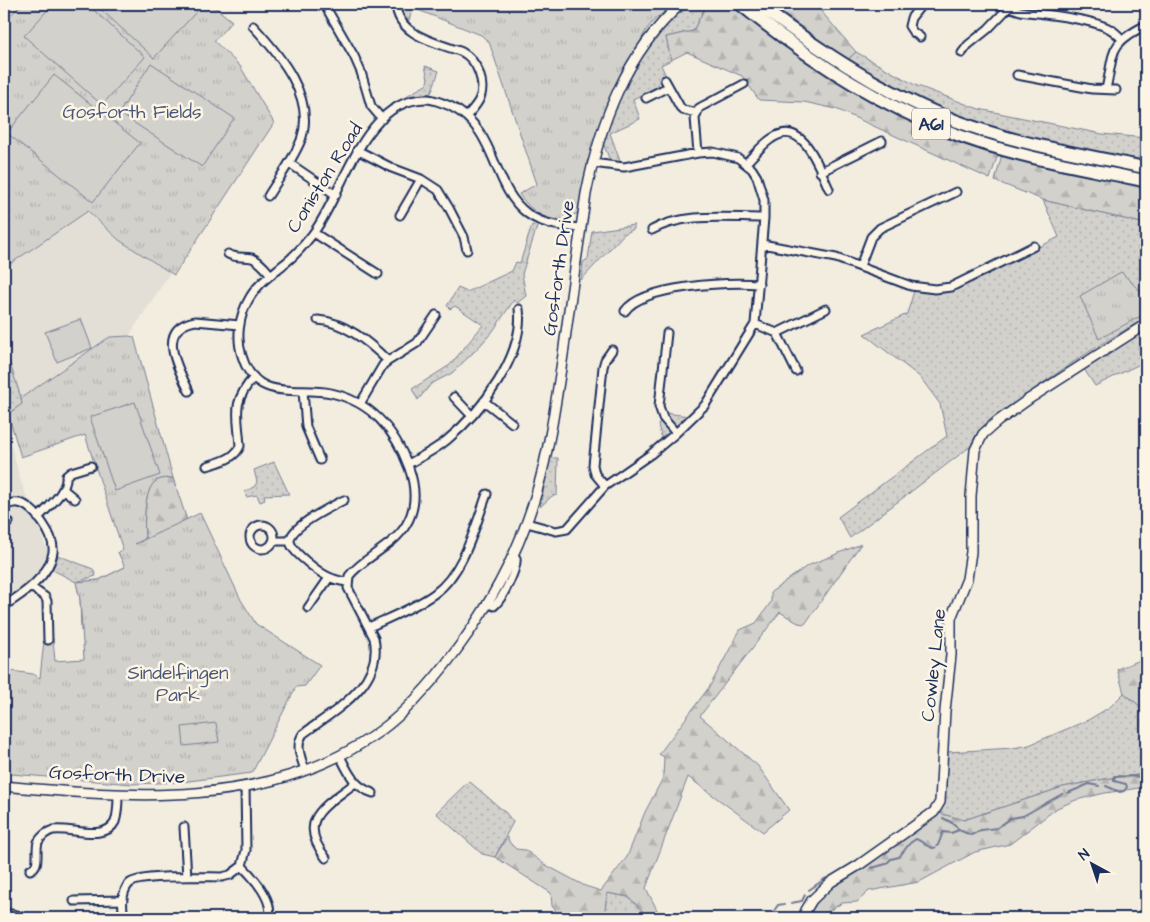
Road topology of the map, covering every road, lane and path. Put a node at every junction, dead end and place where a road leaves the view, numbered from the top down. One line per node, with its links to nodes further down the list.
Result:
1 (324, 4): 20 (street)
2 (396, 4): 19 (street)
3 (681, 4): 25 (street, Gosforth Drive)
4 (757, 4): 27 (highway, A61)
5 (922, 4): 10 (street)
6 (742, 5): 30 (highway, A61)
7 (1008, 5): 11 (street); 12 (street)
8 (1146, 25): 11 (street)
9 (253, 26): 24 (street)
10 (920, 37)
11 (1122, 39): 15 (street)
12 (962, 53)
13 (1017, 75): 15 (street)
14 (744, 84): 18 (street)
15 (1106, 89): 16 (street)
16 (1116, 90)
17 (646, 98): 18 (street)
18 (697, 113): 23 (street)
19 (467, 116): 20 (street, Coniston Road); 37 (street, Coniston Road)
20 (382, 119): 22 (street, Coniston Road)
21 (882, 141): 28 (street)
22 (357, 150): 29 (street); 33 (street, Coniston Road)
23 (698, 153): 25 (street); 26 (street)
24 (289, 163): 33 (street); 34 (street)
25 (592, 163): 37 (street, Gosforth Drive)
26 (746, 163): 28 (street); 36 (street)
27 (1146, 168)
28 (820, 172): 31 (street)
29 (421, 179): 35 (street); 42 (street)
30 (1146, 181)
31 (829, 189)
32 (956, 192): 44 (street)
33 (336, 195): 39 (street, Coniston Road)
34 (268, 196)
35 (400, 216)
36 (764, 218): 38 (street); 40 (street)
37 (580, 228): 81 (street, Gosforth Drive)
38 (652, 230)
39 (314, 233): 45 (street); 46 (street, Coniston Road)
40 (762, 244): 44 (street); 47 (street)
41 (1034, 246): 44 (street)
42 (467, 250)
43 (228, 254): 46 (street)
44 (860, 266)
45 (378, 274)
46 (271, 275): 55 (street, Coniston Road)
47 (759, 284): 50 (street); 53 (street)
48 (518, 309): 65 (street)
49 (826, 309): 57 (street)
50 (625, 311)
51 (436, 315): 59 (street)
52 (318, 320): 59 (street)
53 (755, 324): 57 (street); 69 (street)
54 (1146, 324): 109 (street, Cowley Lane)
55 (240, 325): 61 (street, Coniston Road); 62 (street)
56 (667, 333): 69 (street)
57 (777, 333): 60 (street)
58 (612, 350): 74 (street)
59 (388, 361): 66 (street)
60 (796, 371)
61 (254, 377): 63 (street, Coniston Road); 73 (street)
62 (189, 391)
63 (303, 391): 66 (street, Coniston Road); 70 (street)
64 (454, 397): 67 (street)
65 (484, 401): 67 (street); 68 (street)
66 (360, 404): 71 (street, Coniston Road)
67 (472, 416): 71 (street)
68 (512, 424)
69 (676, 433): 74 (street)
70 (320, 460)
71 (408, 464): 85 (street, Coniston Road)
72 (91, 466): 75 (street)
73 (207, 466)
74 (606, 486): 81 (street)
75 (63, 489): 77 (street); 80 (street)
76 (487, 494): 89 (street)
77 (75, 499)
78 (344, 500): 83 (street)
79 (4, 507): 80 (street)
80 (38, 518): 86 (street)
81 (527, 523): 91 (street, Gosforth Drive)
82 (274, 541): 83 (street)
83 (290, 541): 84 (street)
84 (329, 578): 85 (street); 88 (street)
85 (347, 582): 89 (street)
86 (30, 587): 87 (street); 90 (street)
87 (4, 606)
88 (308, 608)
89 (369, 627): 92 (street)
90 (48, 640)
91 (340, 756): 92 (street, Gosforth Drive); 93 (street)
92 (304, 770): 95 (street, Gosforth Drive)
93 (355, 783): 96 (street); 99 (street)
94 (4, 786): 97 (street, Gosforth Drive)
95 (245, 786): 97 (street, Gosforth Drive); 100 (street)
96 (373, 793)
97 (118, 794): 101 (street)
98 (184, 827): 102 (street)
99 (326, 858)
100 (242, 866): 102 (street); 108 (street)
101 (30, 870)
102 (187, 877): 103 (street)
103 (123, 900): 104 (street); 107 (street)
104 (74, 901)
105 (4, 913): 106 (street)
106 (22, 918)
107 (124, 918)
108 (268, 918)
109 (803, 918)

